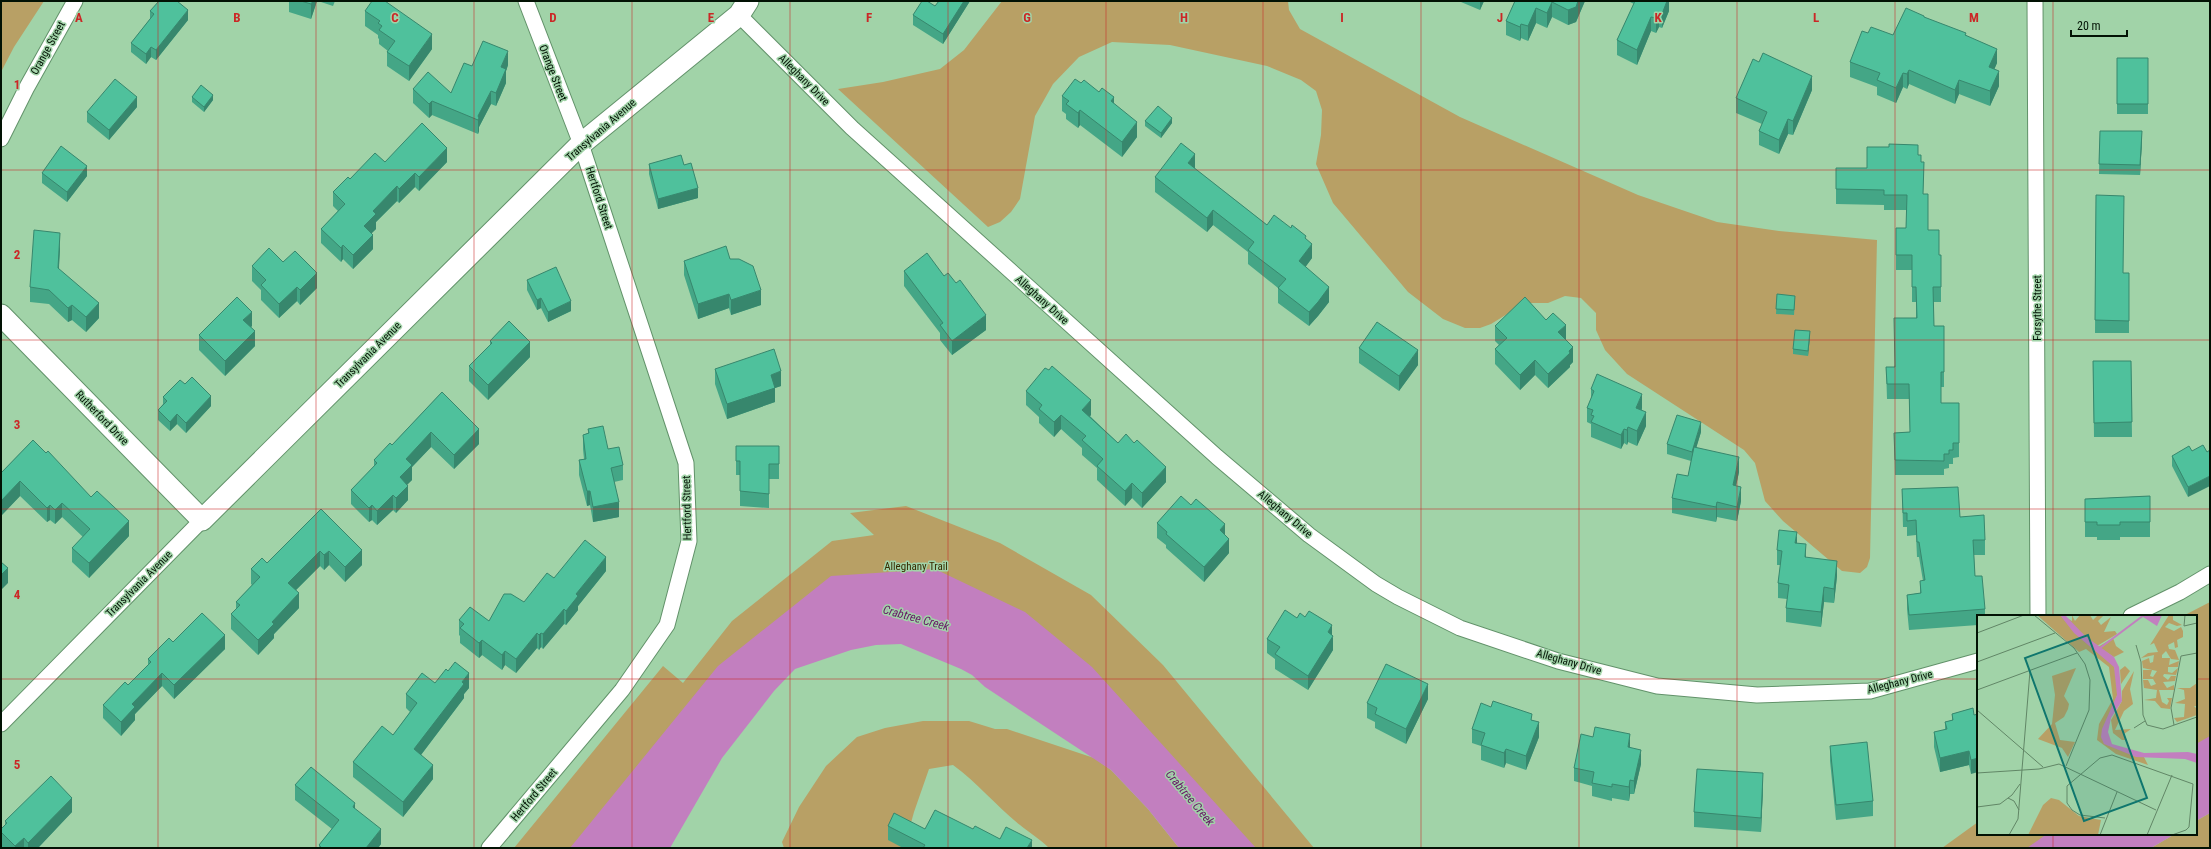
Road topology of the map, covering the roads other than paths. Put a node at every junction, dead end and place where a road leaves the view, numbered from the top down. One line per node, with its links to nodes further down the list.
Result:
1 (75, 1): 5 (street, Orange Street)
2 (526, 1): 6 (street, Orange Street)
3 (2035, 1): 10 (street, Forsythe Street)
4 (743, 8): 6 (street, Transylvania Avenue); 12 (street, Alleghany Drive)
5 (1, 139)
6 (581, 144): 8 (street, Transylvania Avenue); 14 (street, Hertford Street)
7 (1, 315): 8 (street, Rutherford Drive)
8 (202, 520): 13 (street, Transylvania Avenue)
9 (2210, 574): 11 (street)
10 (2038, 615)
11 (2133, 615)
12 (1977, 661)
13 (1, 724)
14 (489, 848)

